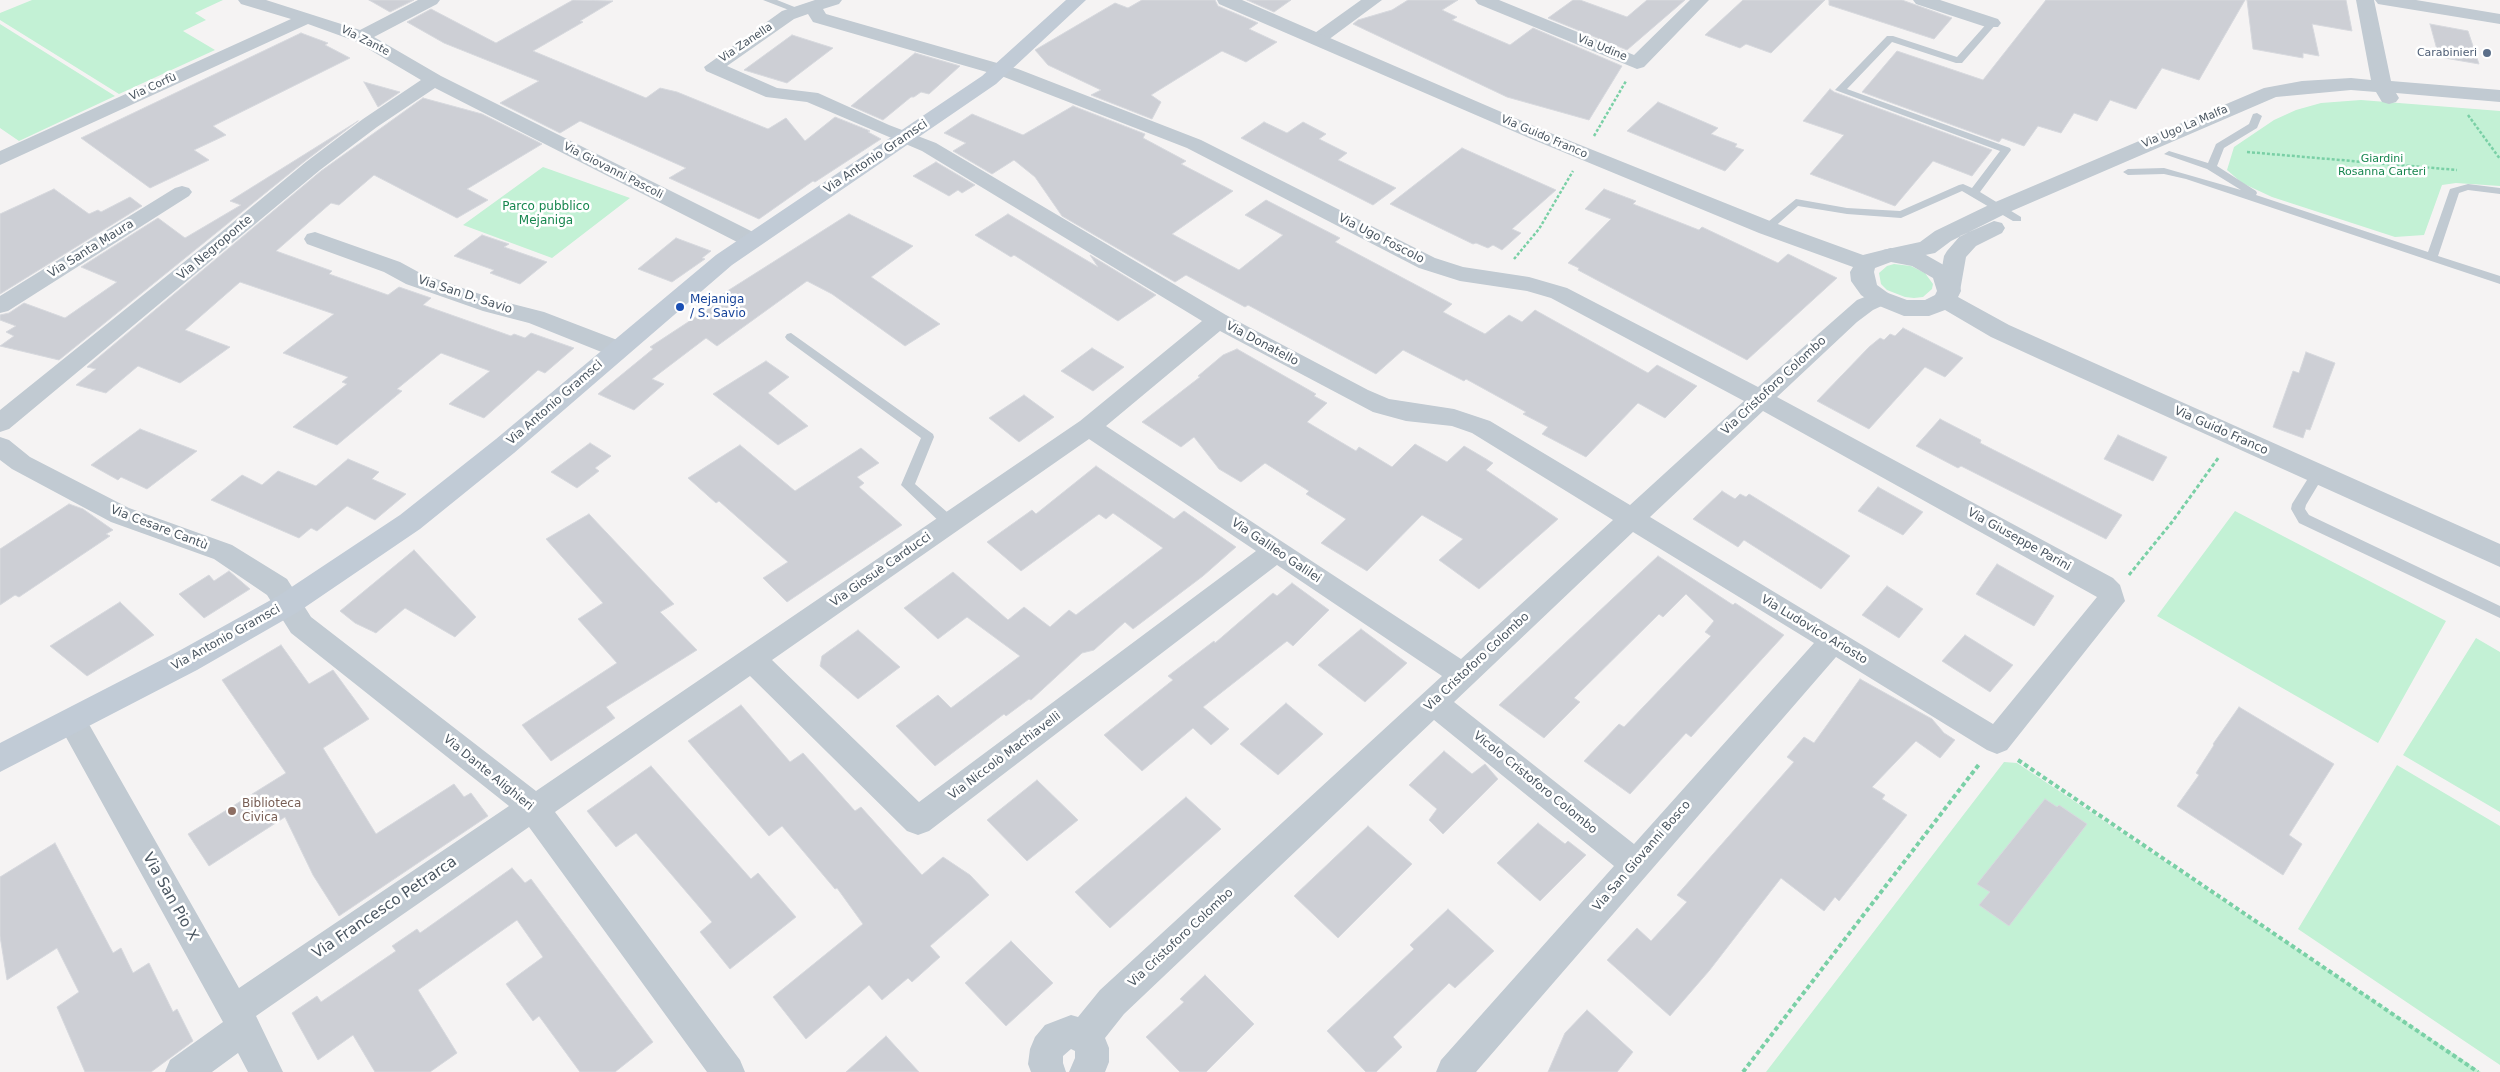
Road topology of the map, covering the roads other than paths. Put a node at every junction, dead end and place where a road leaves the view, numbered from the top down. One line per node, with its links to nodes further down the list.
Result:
1 (247, 0): 14 (street, Via Zante)
2 (431, 0): 17 (street)
3 (768, 0): 13 (lane)
4 (833, 0): 13 (street, Via Zanella)
5 (1077, 0): 19 (main road, Via Antonio Gramsci)
6 (1226, 0): 18 (street, Via Guido Franco)
7 (1373, 0): 18 (street)
8 (1484, 0): 9 (street, Via Udine)
9 (1700, 0)
10 (1922, 0): 16 (street)
11 (2365, 0): 21 (street)
12 (2384, 0): 15 (street)
13 (805, 9): 19 (street, Via Ugo Foscolo); 26 (street, Via Zanella)
14 (307, 18): 17 (street, Via Zante); 29 (street, Via Corfù)
15 (2500, 19)
16 (1992, 22): 34 (lane)
17 (362, 37): 20 (street, Via Zante)
18 (1318, 39): 37 (street, Via Guido Franco)
19 (1002, 70): 26 (main road, Via Antonio Gramsci); 50 (street, Via Ugo Foscolo)
20 (434, 80): 23 (street, Via Zante); 51 (street, Via Negroponte)
21 (2386, 92): 22 (street, Via Ugo La Malfa); 24 (street, Via Ugo La Malfa); 25 (street, Via Ugo La Malfa); 27 (street, Via Ugo La Malfa)
22 (2500, 96)
23 (475, 101): 39 (street, Via Giovanni Pascoli)
24 (2500, 107)
25 (2257, 116): 28 (street, Via Ugo La Malfa); 30 (lane)
26 (905, 138): 39 (main road, Via Antonio Gramsci); 47 (street, Via Donatello)
27 (2141, 146): 28 (street); 36 (street, Via Ugo La Malfa)
28 (2169, 154): 30 (lane); 31 (street, Via Ugo La Malfa)
29 (0, 159)
30 (2211, 167): 35 (lane)
31 (2128, 172): 35 (lane); 36 (street, Via Ugo La Malfa)
32 (2500, 191): 41 (lane)
33 (182, 192): 46 (street, Via Santa Maura)
34 (1974, 193): 36 (lane); 37 (lane)
35 (2260, 199): 41 (lane)
36 (2008, 214): 40 (street, Via Ugo La Malfa); 44 (street, Via Ugo La Malfa)
37 (1767, 228): 42 (street, Via Guido Franco)
38 (315, 239): 49 (street, Via San D. Savio)
39 (751, 240): 49 (main road, Via Antonio Gramsci)
40 (1891, 255): 42 (street); 44 (street)
41 (2432, 257): 43 (lane)
42 (1866, 264): 45 (street)
43 (2500, 280)
44 (1947, 295): 45 (street); 54 (street, Via Guido Franco)
45 (1880, 298): 50 (street, Via Cristoforo Colombo)
46 (0, 306)
47 (1218, 320): 52 (street, Via Giosuè Carducci); 55 (street, Via Donatello)
48 (791, 337): 56 (lane)
49 (616, 349): 59 (main road, Via Antonio Gramsci)
50 (1761, 399): 55 (street, Via Cristoforo Colombo); 66 (street, Via Giuseppe Parini)
51 (0, 423)
52 (1089, 427): 56 (street, Via Giosuè Carducci); 57 (street, Via Galileo Galilei)
53 (0, 446): 59 (street, Via Cesare Cantù)
54 (2317, 475): 58 (street, Via Guido Franco); 60 (lane)
55 (1632, 518): 61 (street, Via Ludovico Ariosto); 63 (street, Via Cristoforo Colombo)
56 (950, 523): 62 (street, Via Giosuè Carducci)
57 (1276, 551): 62 (street, Via Niccolò Machiavelli); 63 (street, Via Galileo Galilei)
58 (2500, 556)
59 (288, 604): 65 (main road, Via Antonio Gramsci); 68 (street, Via Dante Alighieri)
60 (2500, 612)
61 (1832, 642): 66 (street, Via Ludovico Ariosto); 69 (street, Via San Giovanni Bosco)
62 (752, 660): 68 (street, Via Giosuè Carducci)
63 (1463, 675): 64 (street, Via Cristoforo Colombo)
64 (1434, 703): 69 (street, Vicolo Cristoforo Colombo); 71 (street, Via Cristoforo Colombo)
65 (72, 722): 67 (main road, Via Antonio Gramsci); 70 (street, Via San Pio X)
66 (1997, 741)
67 (0, 758)
68 (534, 808): 70 (street, Via Francesco Petrarca); 74 (street, Via Dante Alighieri)
69 (1635, 864): 77 (street, Via San Giovanni Bosco)
70 (239, 1019): 72 (street, Via Francesco Petrarca); 73 (street, Via San Pio X)
71 (1085, 1036): 75 (street); 76 (street)
72 (182, 1072)
73 (266, 1072)
74 (728, 1072)
75 (1048, 1072)
76 (1086, 1072)
77 (1452, 1072)

